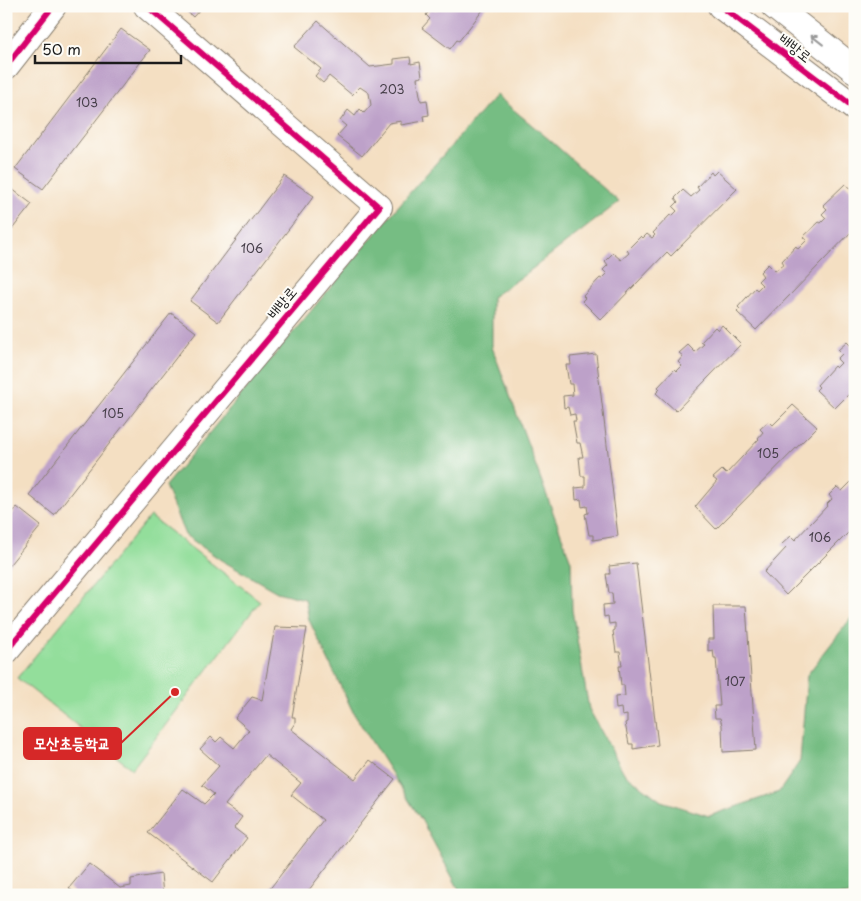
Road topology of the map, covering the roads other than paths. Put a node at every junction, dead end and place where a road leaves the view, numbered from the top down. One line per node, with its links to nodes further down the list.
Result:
1 (53, 6): 5 (street)
2 (147, 6): 8 (street, 배방로)
3 (721, 6): 7 (street, 배방로)
4 (774, 6): 6 (street, 배방로, one-way to 4)
5 (6, 66)
6 (855, 70)
7 (855, 108)
8 (6, 651)

